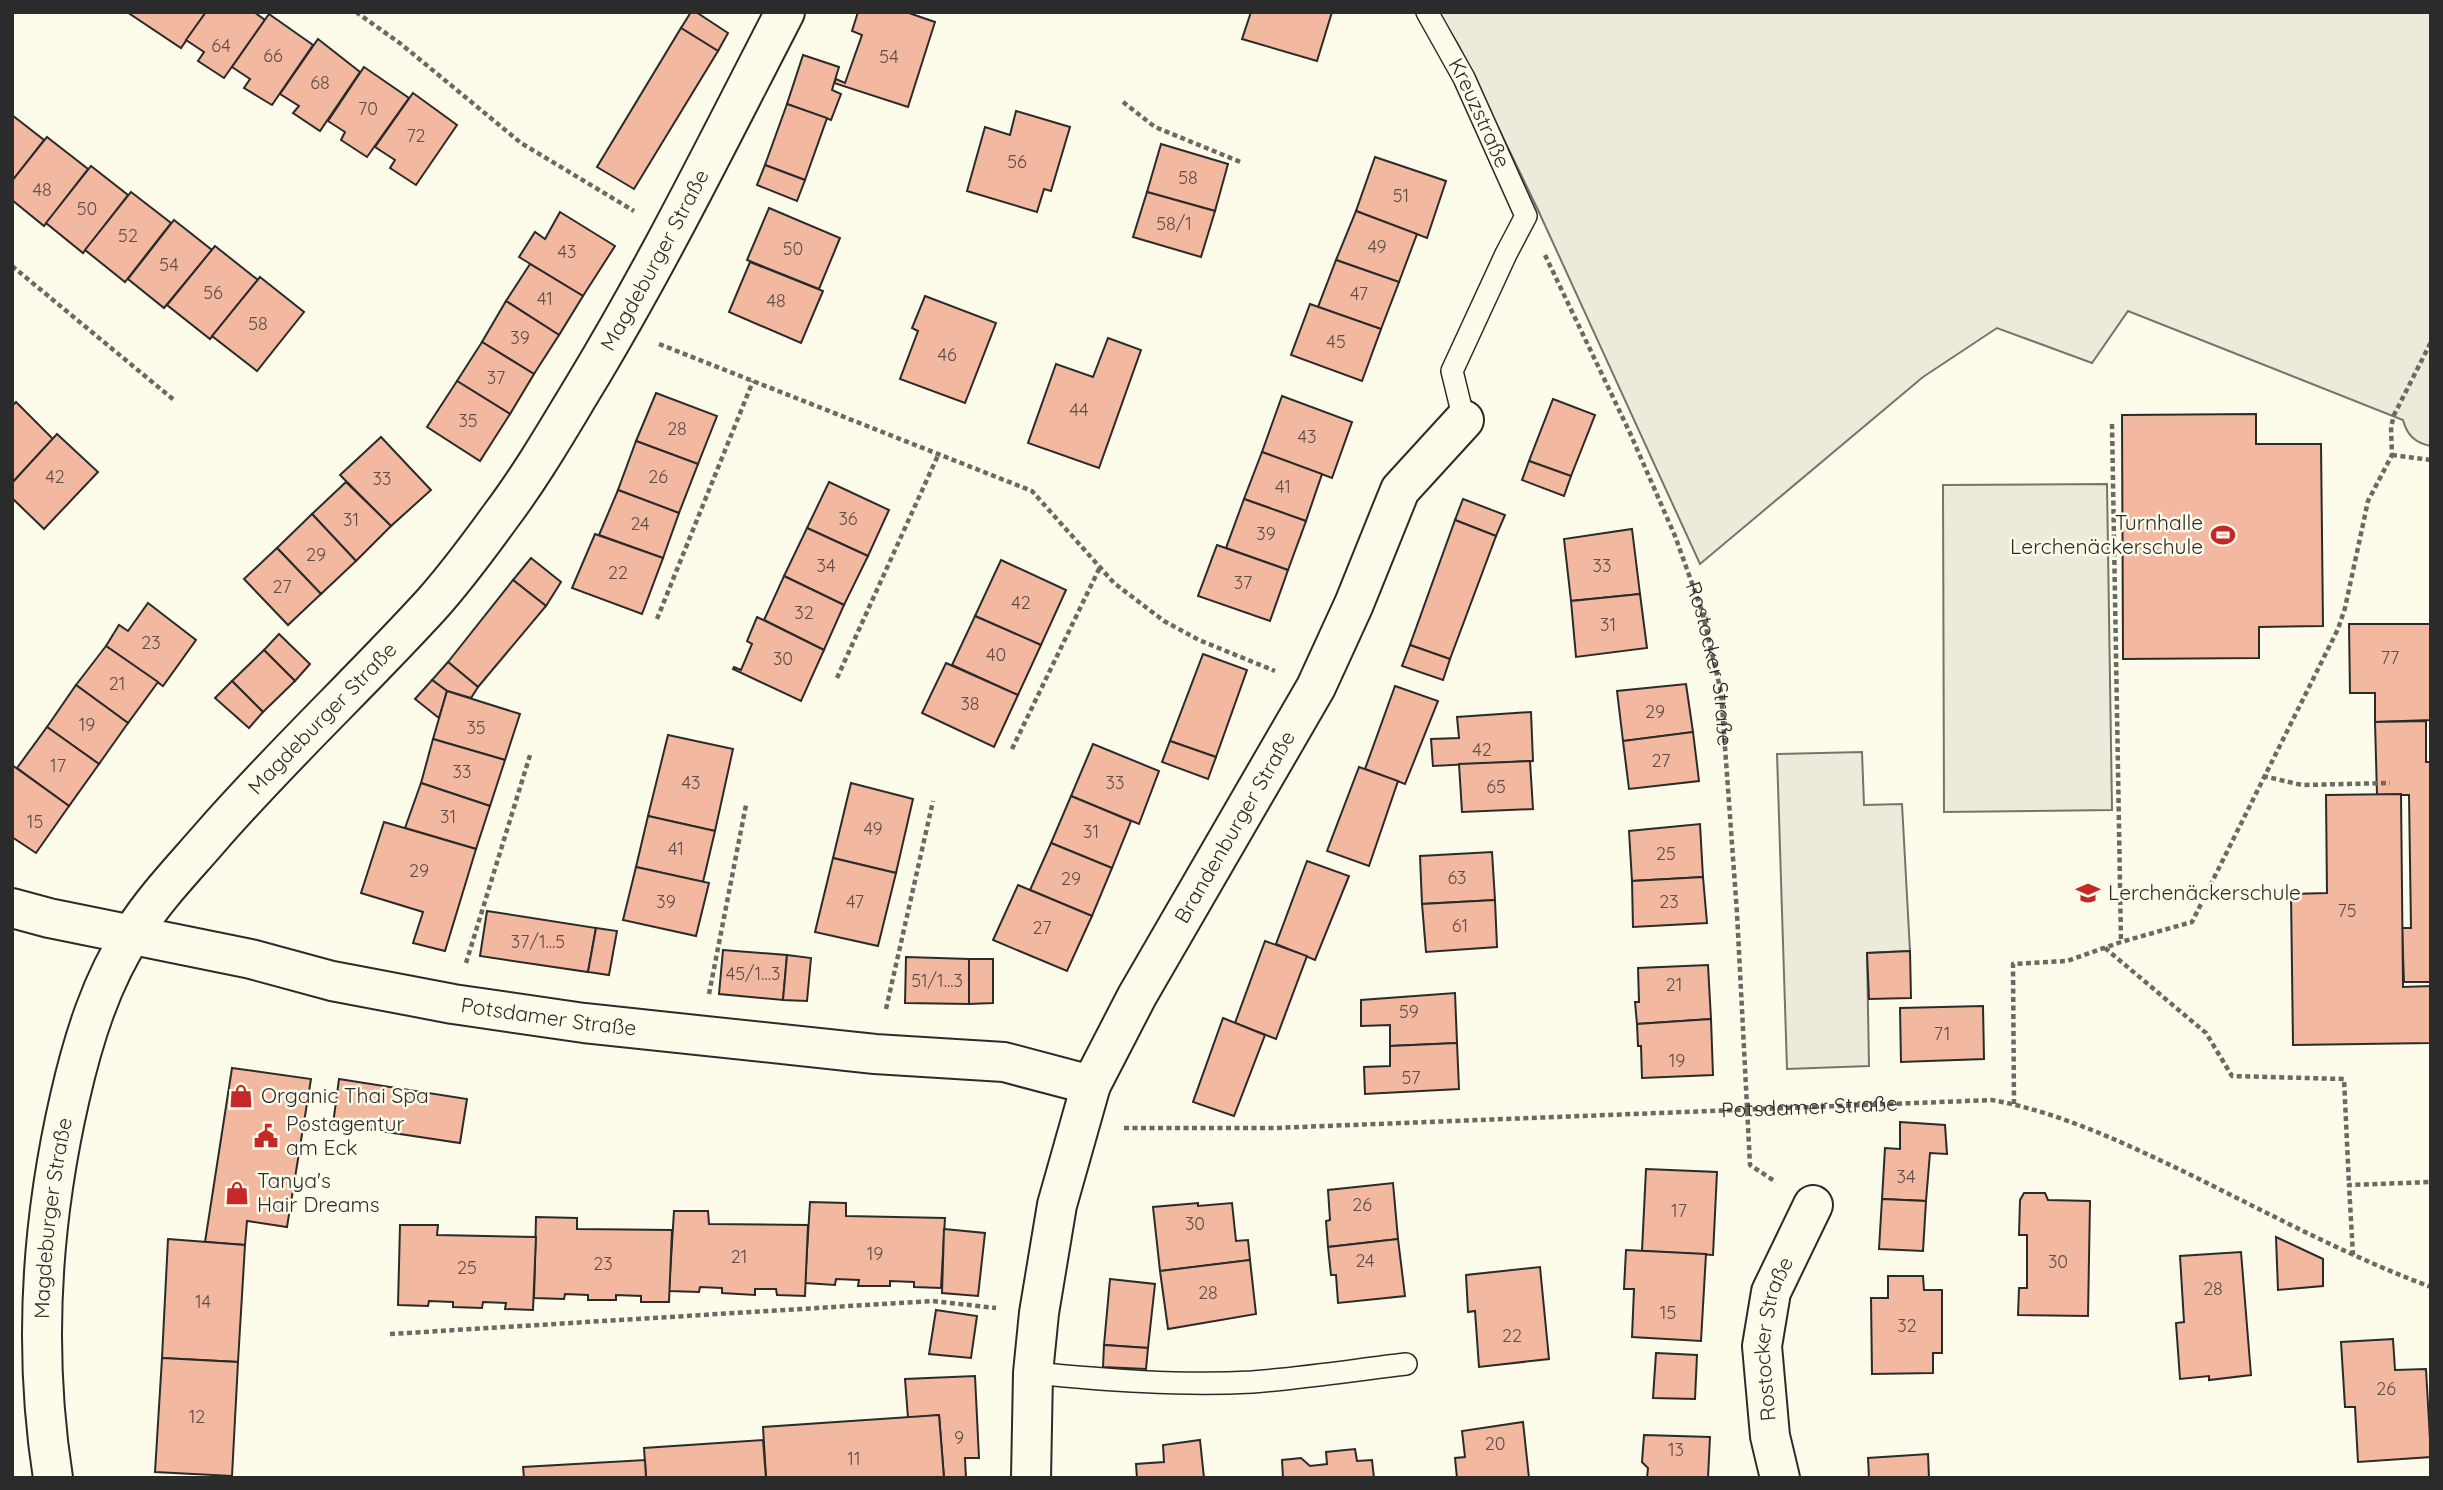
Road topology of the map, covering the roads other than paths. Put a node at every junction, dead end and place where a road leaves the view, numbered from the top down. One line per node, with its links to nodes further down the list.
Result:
1 (785, 12): 6 (street, Magdeburger Straße)
2 (1427, 12): 3 (lane, Kreuzstraße)
3 (1527, 216): 4 (lane, Brandenburger Straße)
4 (1464, 420): 7 (street, Brandenburger Straße)
5 (12, 908): 6 (street, Potsdamer Straße)
6 (132, 933): 7 (street, Potsdamer Straße); 11 (street, Magdeburger Straße)
7 (1091, 1085): 10 (street, Brandenburger Straße)
8 (1813, 1205): 13 (street, Rostocker Straße)
9 (1406, 1364): 10 (lane)
10 (1033, 1373): 12 (street, Brandenburger Straße)
11 (53, 1478)
12 (1031, 1478)
13 (1780, 1478)

